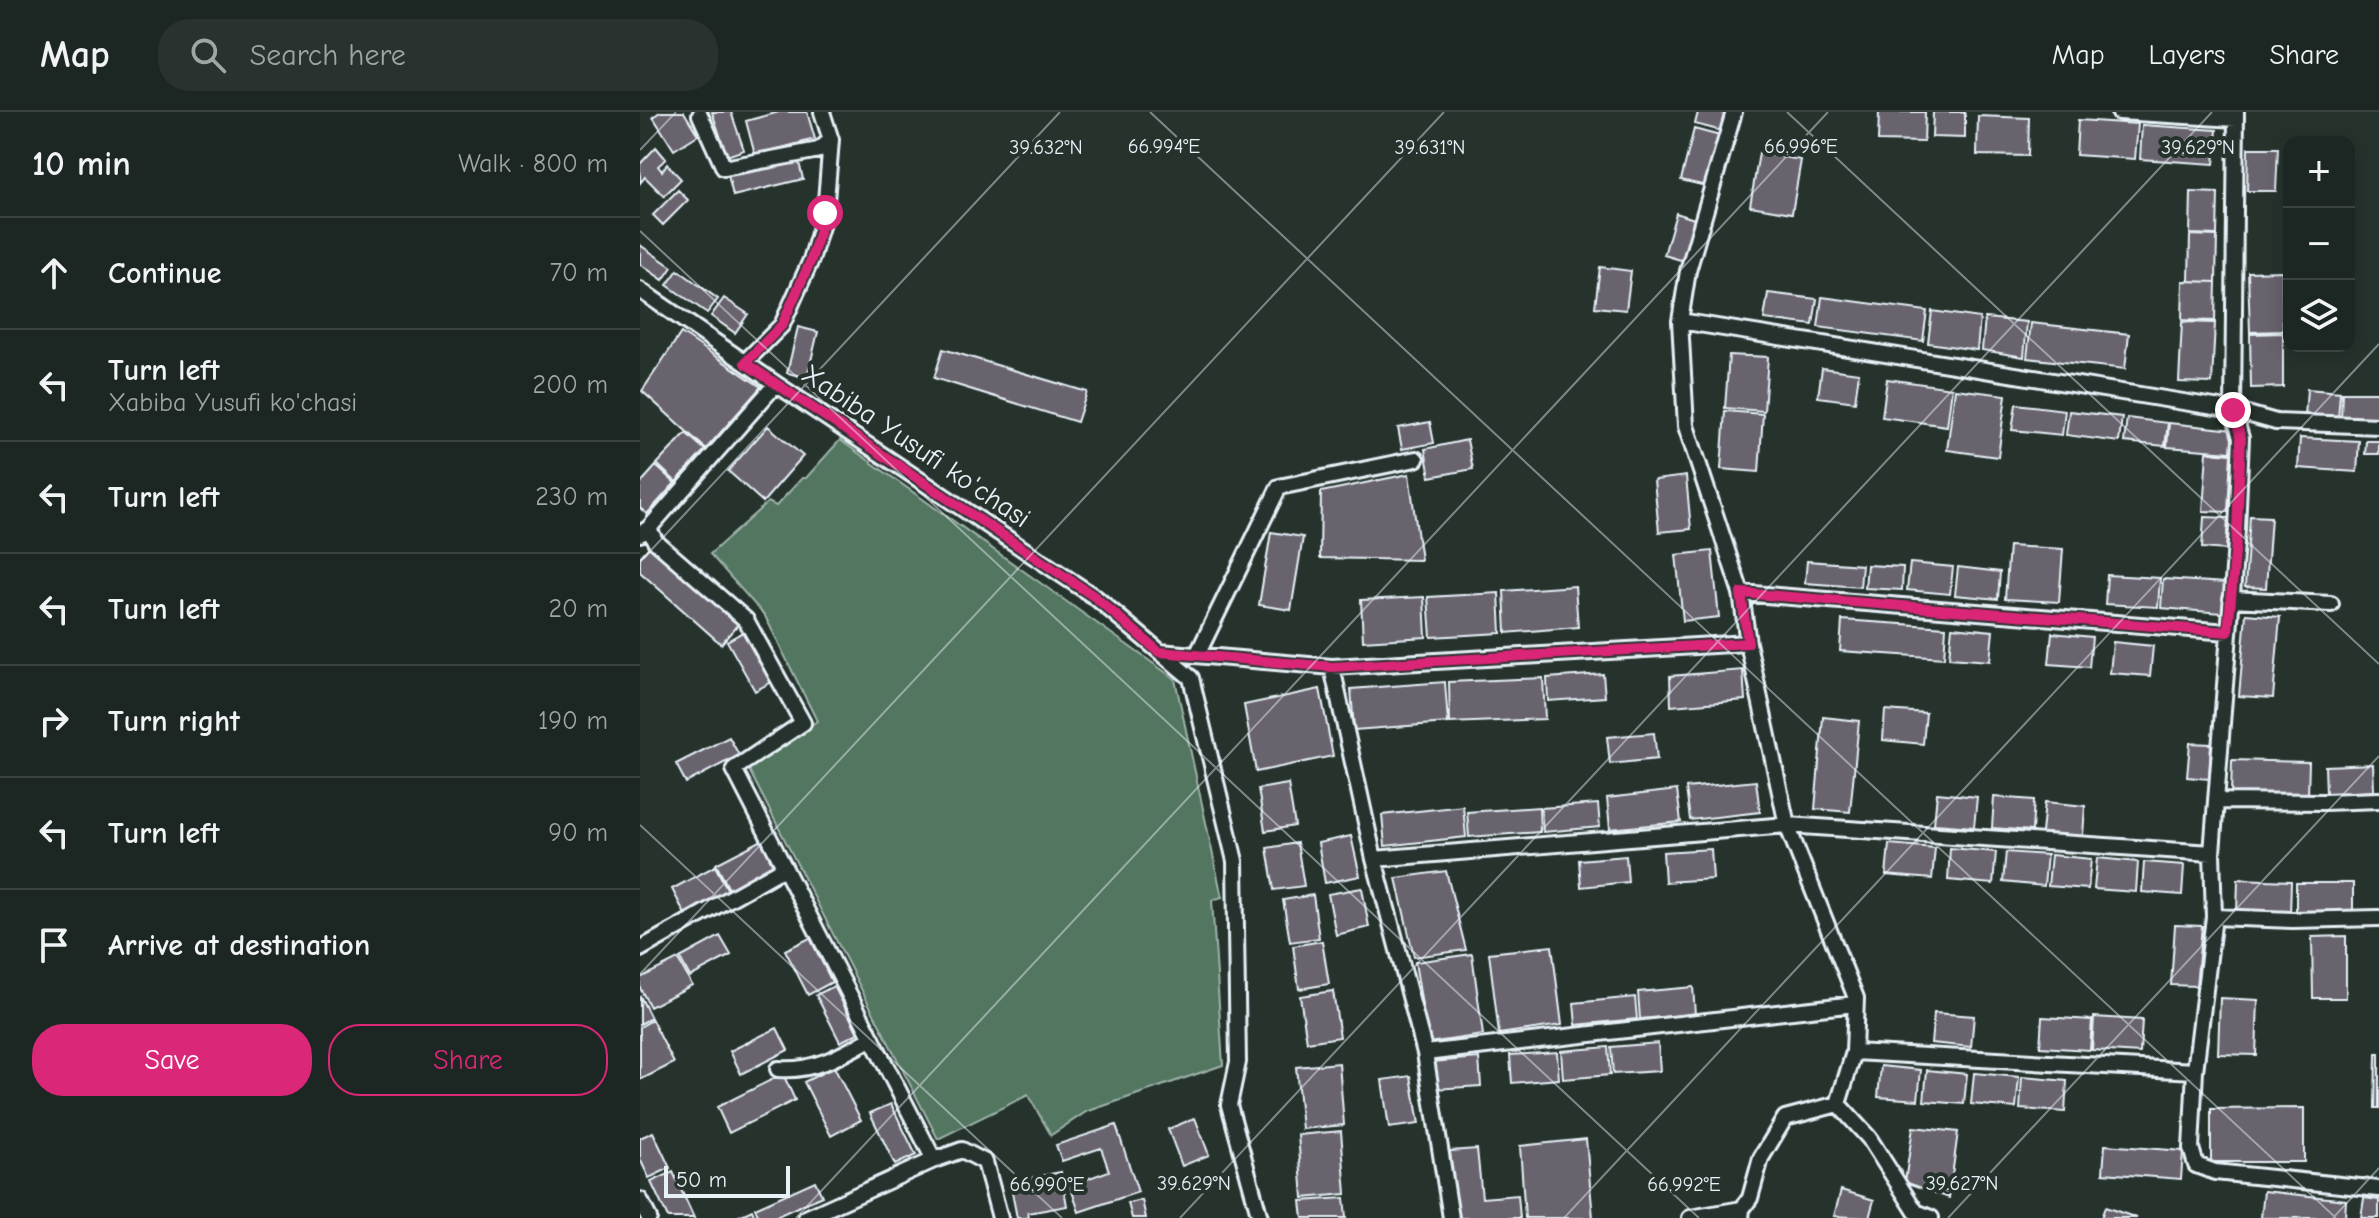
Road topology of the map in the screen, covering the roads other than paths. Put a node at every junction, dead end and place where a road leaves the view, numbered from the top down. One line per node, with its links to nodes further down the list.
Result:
1 (822, 112): 6 (street)
2 (1734, 112): 8 (street)
3 (2119, 112): 5 (street)
4 (700, 115): 6 (street)
5 (2236, 116): 11 (street)
6 (831, 140): 9 (street)
7 (640, 290): 9 (street, Xabiba Yusufi ko'chasi)
8 (1680, 321): 11 (street); 15 (street)
9 (745, 362): 10 (street, Xabiba Yusufi ko'chasi)
10 (776, 384): 14 (street); 20 (street, Xabiba Yusufi ko'chasi)
11 (2233, 410): 12 (street); 16 (street)
12 (2379, 426)
13 (1416, 459): 21 (street)
14 (644, 531): 28 (street)
15 (1741, 593): 18 (street); 19 (street)
16 (2231, 599): 17 (street); 18 (street)
17 (2331, 604)
18 (2228, 632): 24 (street)
19 (1748, 643): 22 (street); 25 (street)
20 (1159, 652): 21 (street); 46 (street, Xabiba Yusufi ko'chasi)
21 (1197, 655): 22 (street)
22 (1332, 667): 27 (street)
23 (2379, 800): 24 (street)
24 (2218, 801): 26 (street)
25 (1787, 825): 26 (street); 27 (street); 32 (street)
26 (2212, 853): 29 (street)
27 (1374, 859): 35 (street)
28 (784, 868): 31 (street); 33 (street)
29 (2214, 917): 30 (street); 37 (street)
30 (2379, 918)
31 (640, 949)
32 (1855, 1004): 34 (street); 35 (street)
33 (872, 1038): 36 (street); 39 (street)
34 (1854, 1052): 37 (street); 38 (street)
35 (1425, 1053): 47 (street)
36 (778, 1069)
37 (2195, 1071): 40 (street)
38 (1838, 1104): 42 (street); 49 (street)
39 (934, 1160): 44 (street); 45 (street)
40 (2379, 1189)
41 (640, 1200): 43 (street)
42 (1742, 1214): 48 (street)
43 (649, 1218)
44 (806, 1218)
45 (1000, 1218)
46 (1260, 1218)
47 (1451, 1218)
48 (1690, 1218)
49 (1931, 1218)

